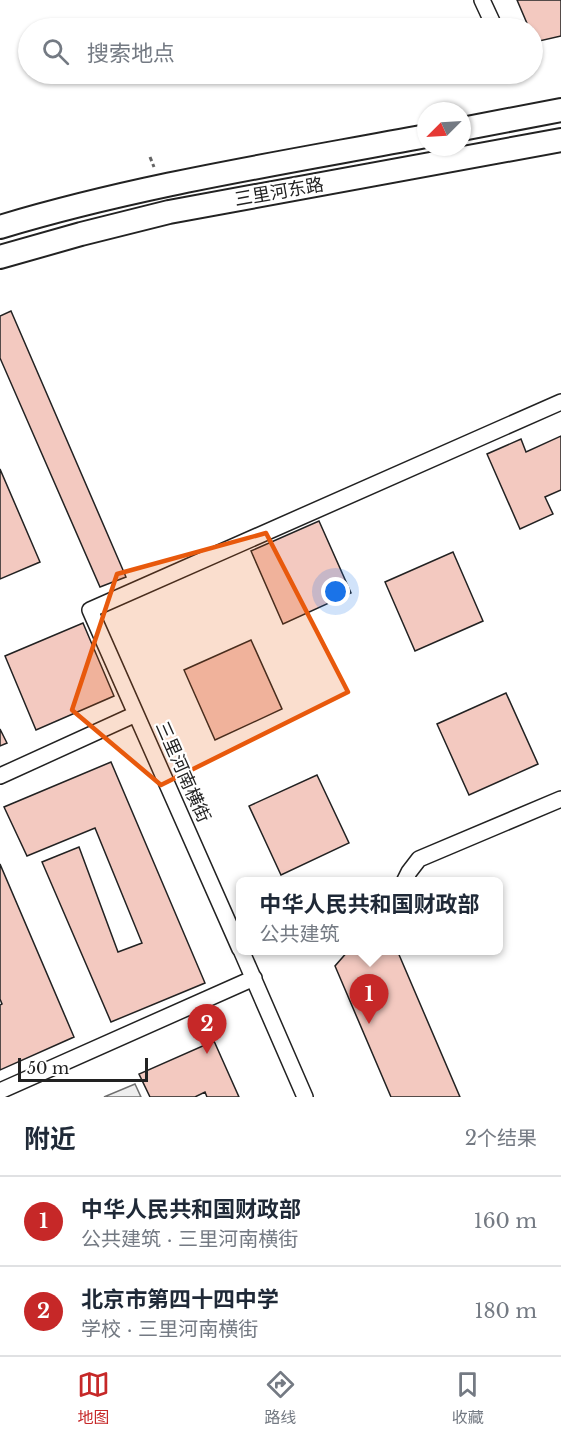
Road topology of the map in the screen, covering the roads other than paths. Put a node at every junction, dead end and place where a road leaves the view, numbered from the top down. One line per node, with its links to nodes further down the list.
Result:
1 (482, 0): 2 (street)
2 (490, 18)
3 (561, 110): 4 (main road)
4 (471, 127)
5 (417, 138): 7 (main road, 三里河东路)
6 (561, 140): 8 (main road, 三里河东路)
7 (0, 227)
8 (0, 257)
9 (561, 402): 10 (street)
10 (136, 714): 11 (street, 三里河南横街); 14 (street, 三里河南横街)
11 (0, 776)
12 (561, 799): 13 (street)
13 (406, 877)
14 (236, 941)
15 (242, 955): 16 (street, 三里河南横街)
16 (254, 978): 17 (street); 18 (street, 三里河南横街)
17 (0, 1091)
18 (305, 1097)

